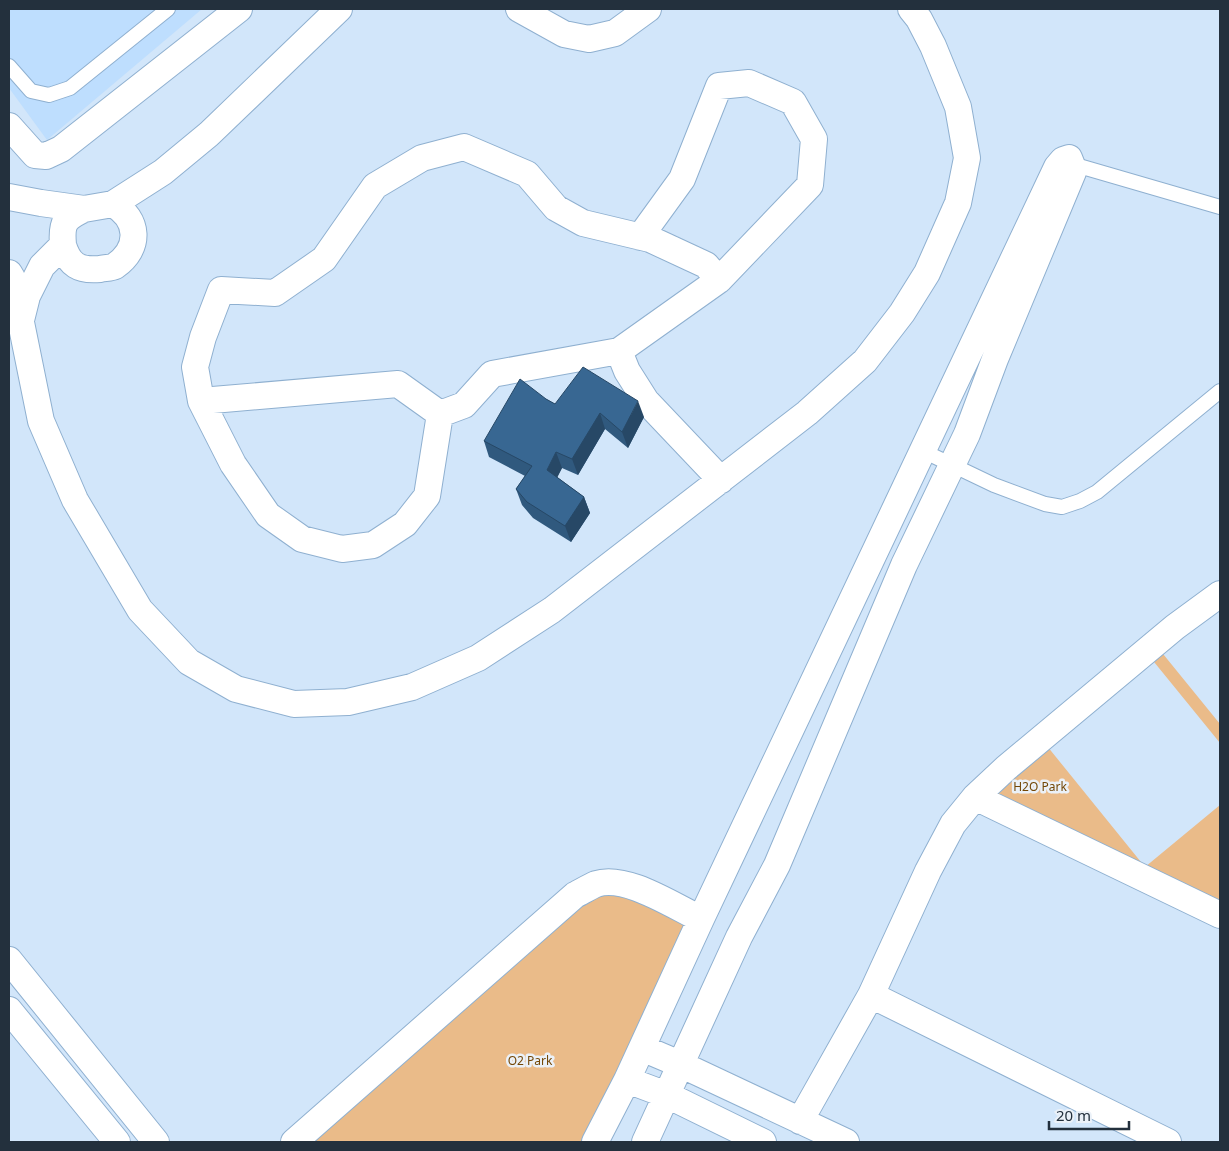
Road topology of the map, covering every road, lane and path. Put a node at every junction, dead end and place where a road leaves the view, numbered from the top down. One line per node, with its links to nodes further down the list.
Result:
1 (168, 9): 7 (lane)
2 (239, 9): 8 (street)
3 (340, 9): 11 (street)
4 (519, 9): 5 (street)
5 (648, 9)
6 (911, 9): 25 (street)
7 (9, 66)
8 (9, 126)
9 (1072, 164): 13 (lane); 23 (street); 24 (street)
10 (9, 197): 12 (street)
11 (113, 204): 12 (street); 15 (street)
12 (84, 208): 15 (street)
13 (1220, 208)
14 (640, 237): 17 (street); 17 (street); 21 (street)
15 (63, 245): 18 (street)
16 (9, 273): 18 (street)
17 (719, 280): 19 (street)
18 (20, 321): 25 (street)
19 (619, 351): 22 (street); 25 (street)
20 (1220, 391): 24 (lane)
21 (201, 401): 22 (street); 22 (street)
22 (440, 414)
23 (923, 451): 24 (lane); 29 (street)
24 (953, 465): 34 (street)
25 (721, 480)
26 (1220, 594): 27 (street)
27 (975, 797): 28 (street); 31 (street)
28 (1220, 915)
29 (701, 919): 33 (street); 42 (street)
30 (9, 960): 41 (street)
31 (871, 995): 39 (street); 47 (street)
32 (9, 1010): 40 (street)
33 (642, 1048): 34 (street); 35 (street)
34 (682, 1065): 36 (street); 37 (street)
35 (627, 1080): 37 (street); 43 (street)
36 (734, 1090): 38 (street); 39 (street)
37 (667, 1095): 38 (street); 44 (street)
38 (718, 1120): 45 (street)
39 (800, 1121): 46 (street)
40 (117, 1142)
41 (156, 1142)
42 (294, 1142)
43 (595, 1142)
44 (645, 1142)
45 (763, 1142)
46 (846, 1142)
47 (1168, 1142)

